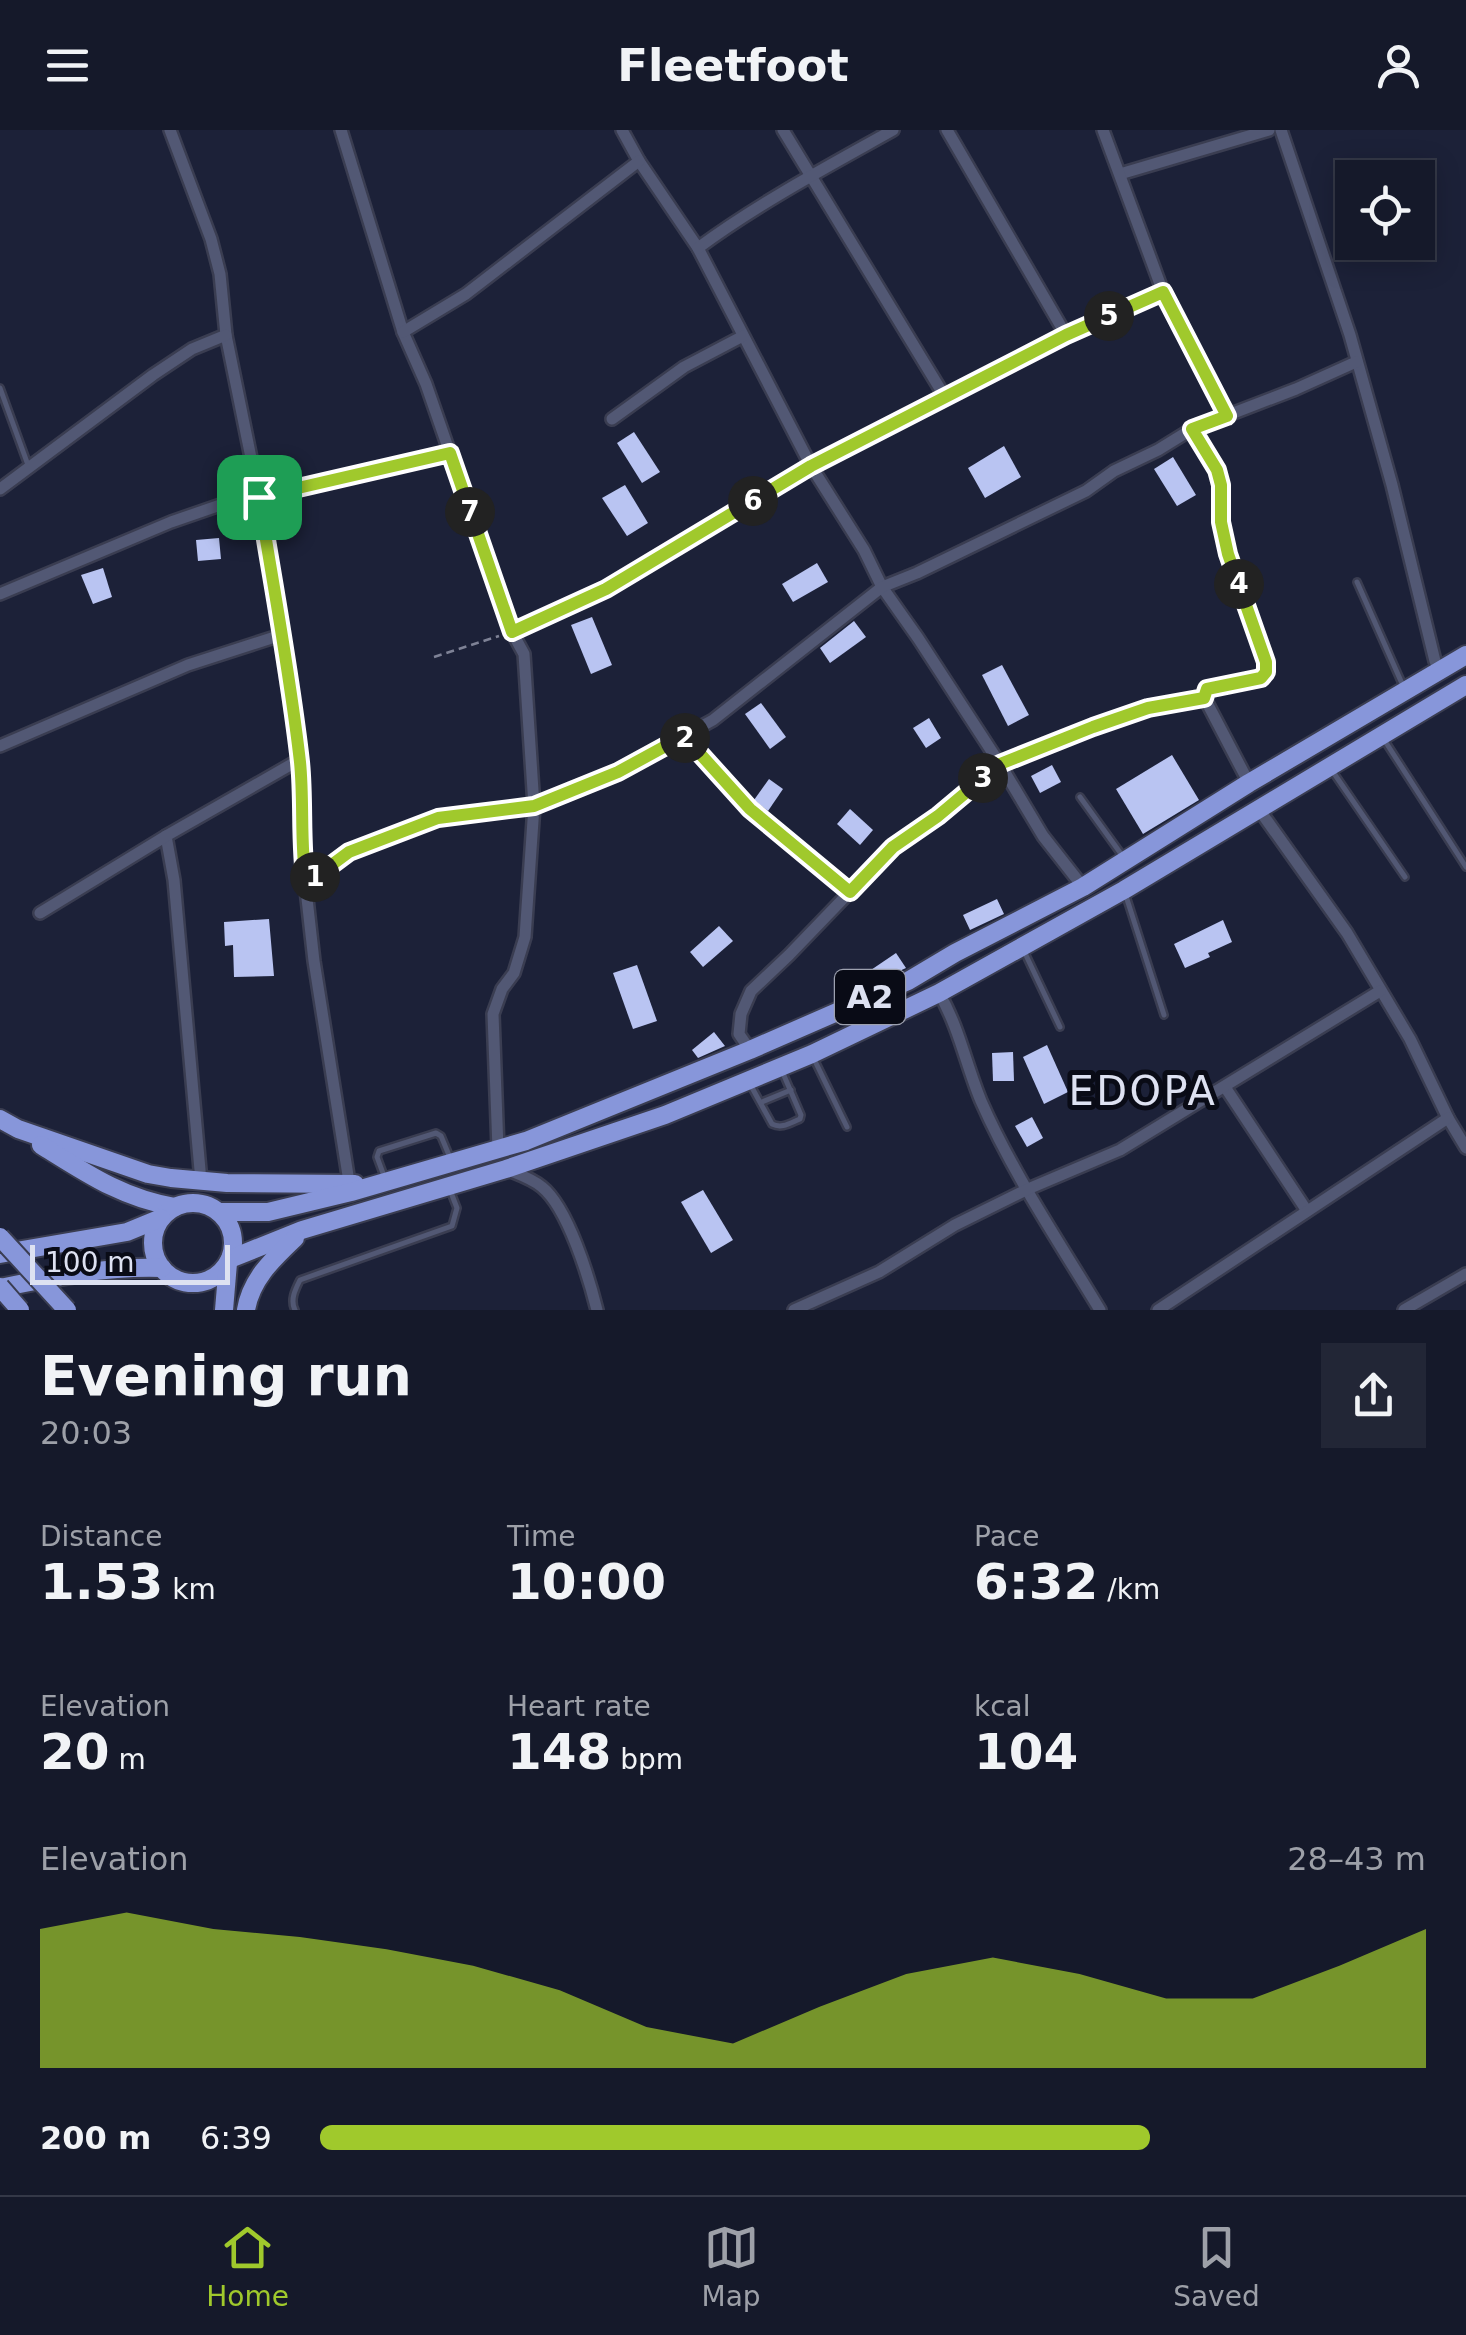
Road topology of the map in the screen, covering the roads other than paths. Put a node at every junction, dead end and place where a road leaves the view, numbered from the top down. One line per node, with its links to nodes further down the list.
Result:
1 (170, 130): 16 (street)
2 (340, 130): 15 (street)
3 (622, 130): 10 (street)
4 (783, 130): 12 (street)
5 (893, 130): 12 (street)
6 (947, 130): 17 (street)
7 (1103, 130): 11 (street)
8 (1269, 130): 11 (street)
9 (1281, 130): 19 (street)
10 (639, 162): 13 (street); 15 (street)
11 (1120, 174): 14 (street)
12 (810, 176): 13 (street); 21 (street)
13 (698, 248): 18 (street)
14 (1163, 292): 17 (street); 22 (street)
15 (402, 332): 25 (street)
16 (226, 335): 27 (street); 29 (street)
17 (1066, 335): 21 (street)
18 (743, 336): 23 (street); 26 (street)
19 (1356, 362): 22 (street); 36 (street)
20 (0, 388): 27 (lane)
21 (945, 397): 26 (street)
22 (1227, 416): 24 (street)
23 (612, 419)
24 (1192, 429): 31 (street); 39 (street)
25 (450, 453): 29 (street); 33 (street)
26 (811, 466): 31 (street); 33 (street)
27 (29, 468): 28 (street)
28 (0, 489)
29 (259, 497): 32 (street); 34 (street)
30 (1357, 582): 38 (lane)
31 (882, 588): 40 (street); 44 (street)
32 (0, 594)
33 (512, 632): 48 (street)
34 (282, 635): 42 (street); 43 (street)
35 (1466, 655): 36 (highway, A2)
36 (1440, 671): 38 (highway, A2)
37 (1466, 685): 41 (highway, A2)
38 (1405, 690): 46 (highway, A2)
39 (1204, 698): 44 (street); 46 (street)
40 (684, 736): 48 (street); 56 (street)
41 (1382, 736): 45 (highway, A2); 52 (lane)
42 (0, 746)
43 (300, 760): 50 (street); 81 (street)
44 (1000, 764): 54 (street); 56 (street)
45 (1329, 766): 49 (highway, A2); 53 (lane)
46 (1249, 783): 51 (highway, A2)
47 (1080, 797): 51 (lane)
48 (534, 806): 75 (street)
49 (1258, 808): 55 (highway, A2); 59 (street)
50 (166, 836): 57 (street); 78 (street)
51 (1126, 860): 54 (highway, A2)
52 (1466, 867)
53 (1405, 878)
54 (1083, 888): 63 (highway, A2)
55 (1124, 890): 58 (highway, A2); 61 (lane)
56 (850, 892): 63 (street)
57 (40, 912)
58 (1022, 946): 60 (highway, A2); 62 (lane)
59 (1380, 992): 67 (street); 70 (street)
60 (939, 994): 64 (highway, A2); 82 (street)
61 (1164, 1015)
62 (1060, 1027)
63 (750, 1050): 75 (highway, A2)
64 (812, 1054): 65 (highway, A2); 72 (lane)
65 (781, 1068): 66 (highway, A2); 68 (lane)
66 (749, 1081): 69 (lane); 77 (highway, A2)
67 (1225, 1087): 82 (street); 83 (street)
68 (791, 1090): 69 (lane); 69 (lane)
69 (760, 1102)
70 (1448, 1118): 74 (street); 83 (street)
71 (0, 1119): 73 (highway)
72 (847, 1127)
73 (18, 1129): 78 (highway); 85 (highway)
74 (1466, 1148)
75 (498, 1149): 76 (highway, A2)
76 (452, 1163): 79 (highway, A2); 79 (lane)
77 (506, 1169): 80 (highway, A2); 98 (street)
78 (201, 1181): 81 (highway)
79 (383, 1183): 81 (highway)
80 (449, 1187): 86 (highway, A2); 97 (lane)
81 (350, 1188): 84 (highway)
82 (1028, 1189): 99 (street); 100 (street)
83 (1307, 1211): 101 (street)
84 (220, 1212): 85 (highway); 89 (highway)
85 (168, 1213): 88 (highway); 90 (highway)
86 (302, 1230): 89 (highway, A2); 96 (highway)
87 (0, 1237): 94 (highway, bridge)
88 (0, 1254)
89 (229, 1261): 90 (highway, A2); 95 (highway)
90 (162, 1268): 92 (highway, A2)
91 (1466, 1274): 102 (street)
92 (0, 1287): 93 (highway, bridge)
93 (20, 1310)
94 (66, 1310)
95 (224, 1310)
96 (246, 1310)
97 (296, 1310)
98 (598, 1310)
99 (794, 1310)
100 (1100, 1310)
101 (1158, 1310)
102 (1404, 1310)

